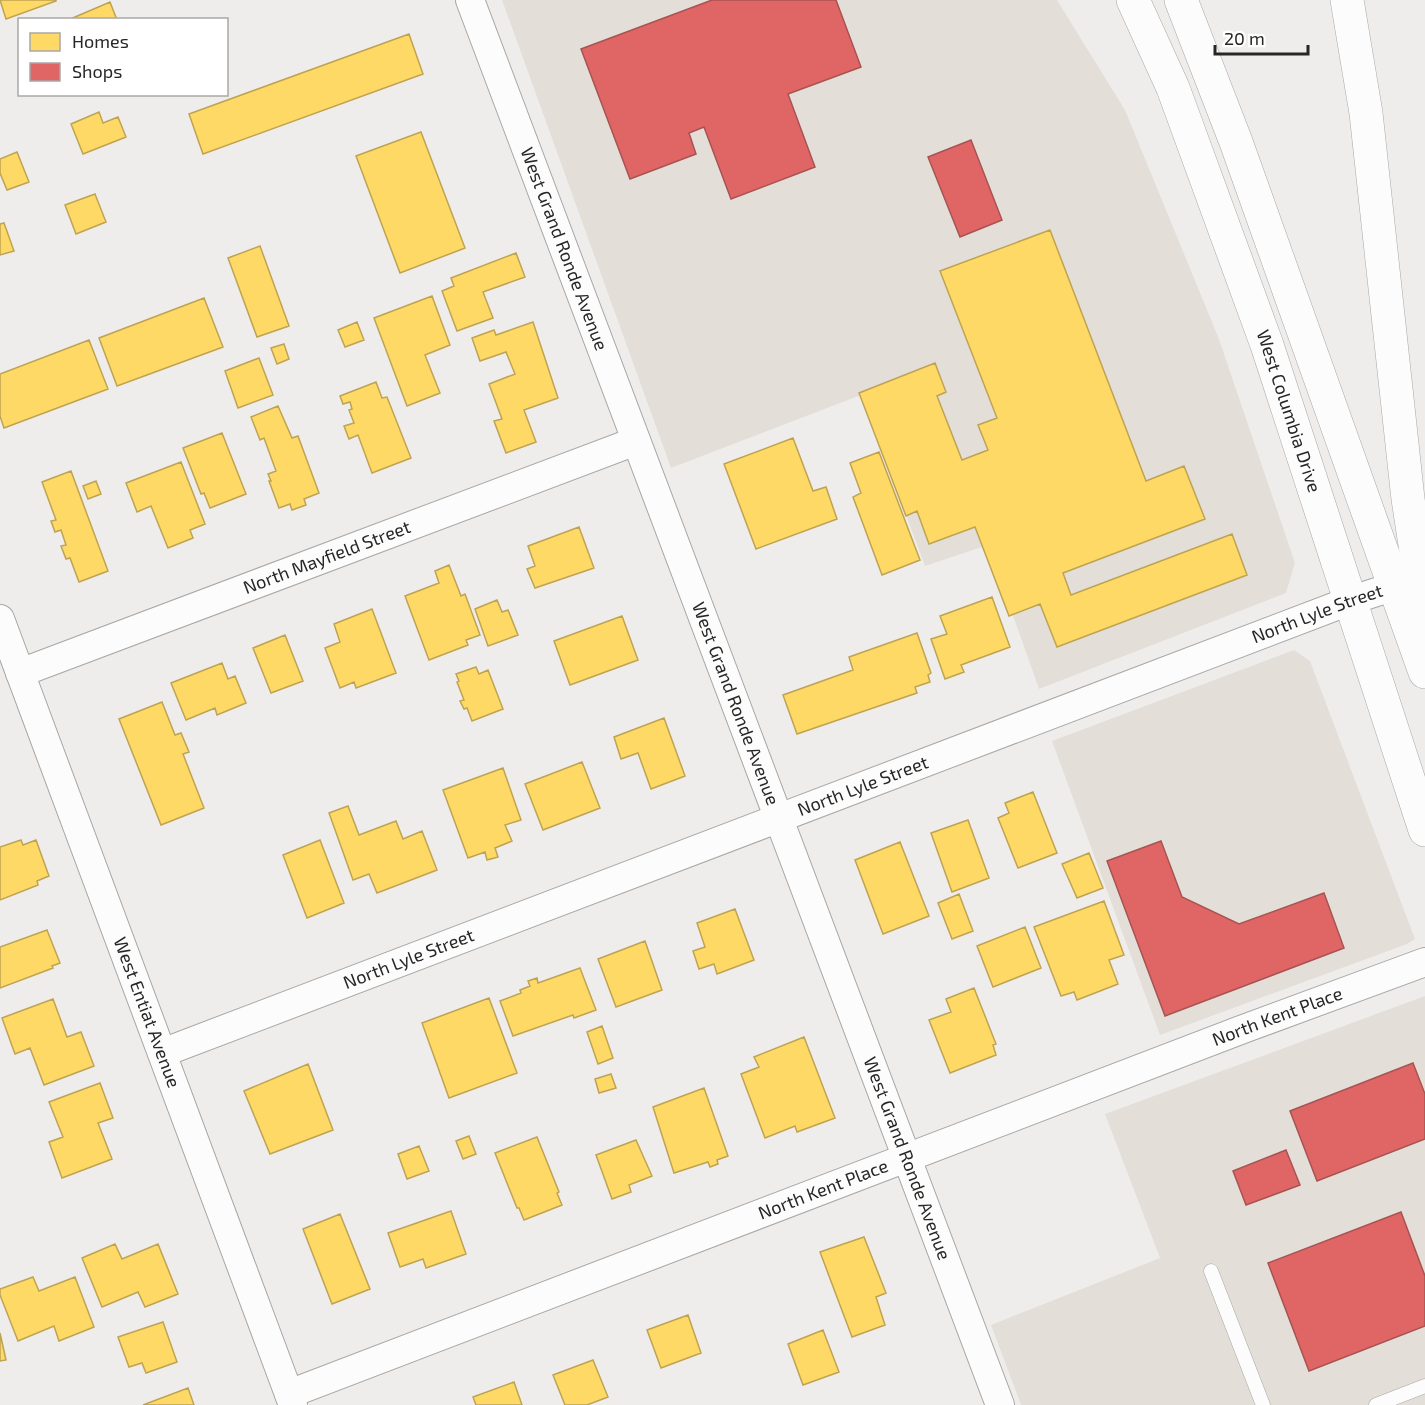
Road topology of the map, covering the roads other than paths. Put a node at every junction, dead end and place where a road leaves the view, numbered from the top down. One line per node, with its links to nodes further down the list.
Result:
1 (470, 0): 5 (street, West Grand Ronde Avenue)
2 (1132, 0): 7 (main road, West Columbia Drive)
3 (1181, 0): 6 (main road)
4 (1347, 0): 8 (main road)
5 (636, 441): 11 (street, North Mayfield Street); 12 (street, West Grand Ronde Avenue)
6 (1395, 586): 7 (street, North Lyle Street); 10 (main road)
7 (1352, 600): 12 (street, North Lyle Street); 13 (main road, West Columbia Drive)
8 (1425, 610)
9 (0, 619): 11 (street, West Entiat Avenue)
10 (1425, 672)
11 (20, 673): 15 (street, West Entiat Avenue)
12 (778, 818): 15 (street, North Lyle Street); 16 (street, West Grand Ronde Avenue)
13 (1425, 830)
14 (1425, 962): 16 (street, North Kent Place)
15 (162, 1053): 19 (street, West Entiat Avenue)
16 (907, 1158): 19 (street, North Kent Place); 20 (street, West Grand Ronde Avenue)
17 (1211, 1271): 21 (lane)
18 (1425, 1386): 22 (lane)
19 (291, 1400)
20 (1000, 1405)
21 (1263, 1405)
22 (1376, 1405)

